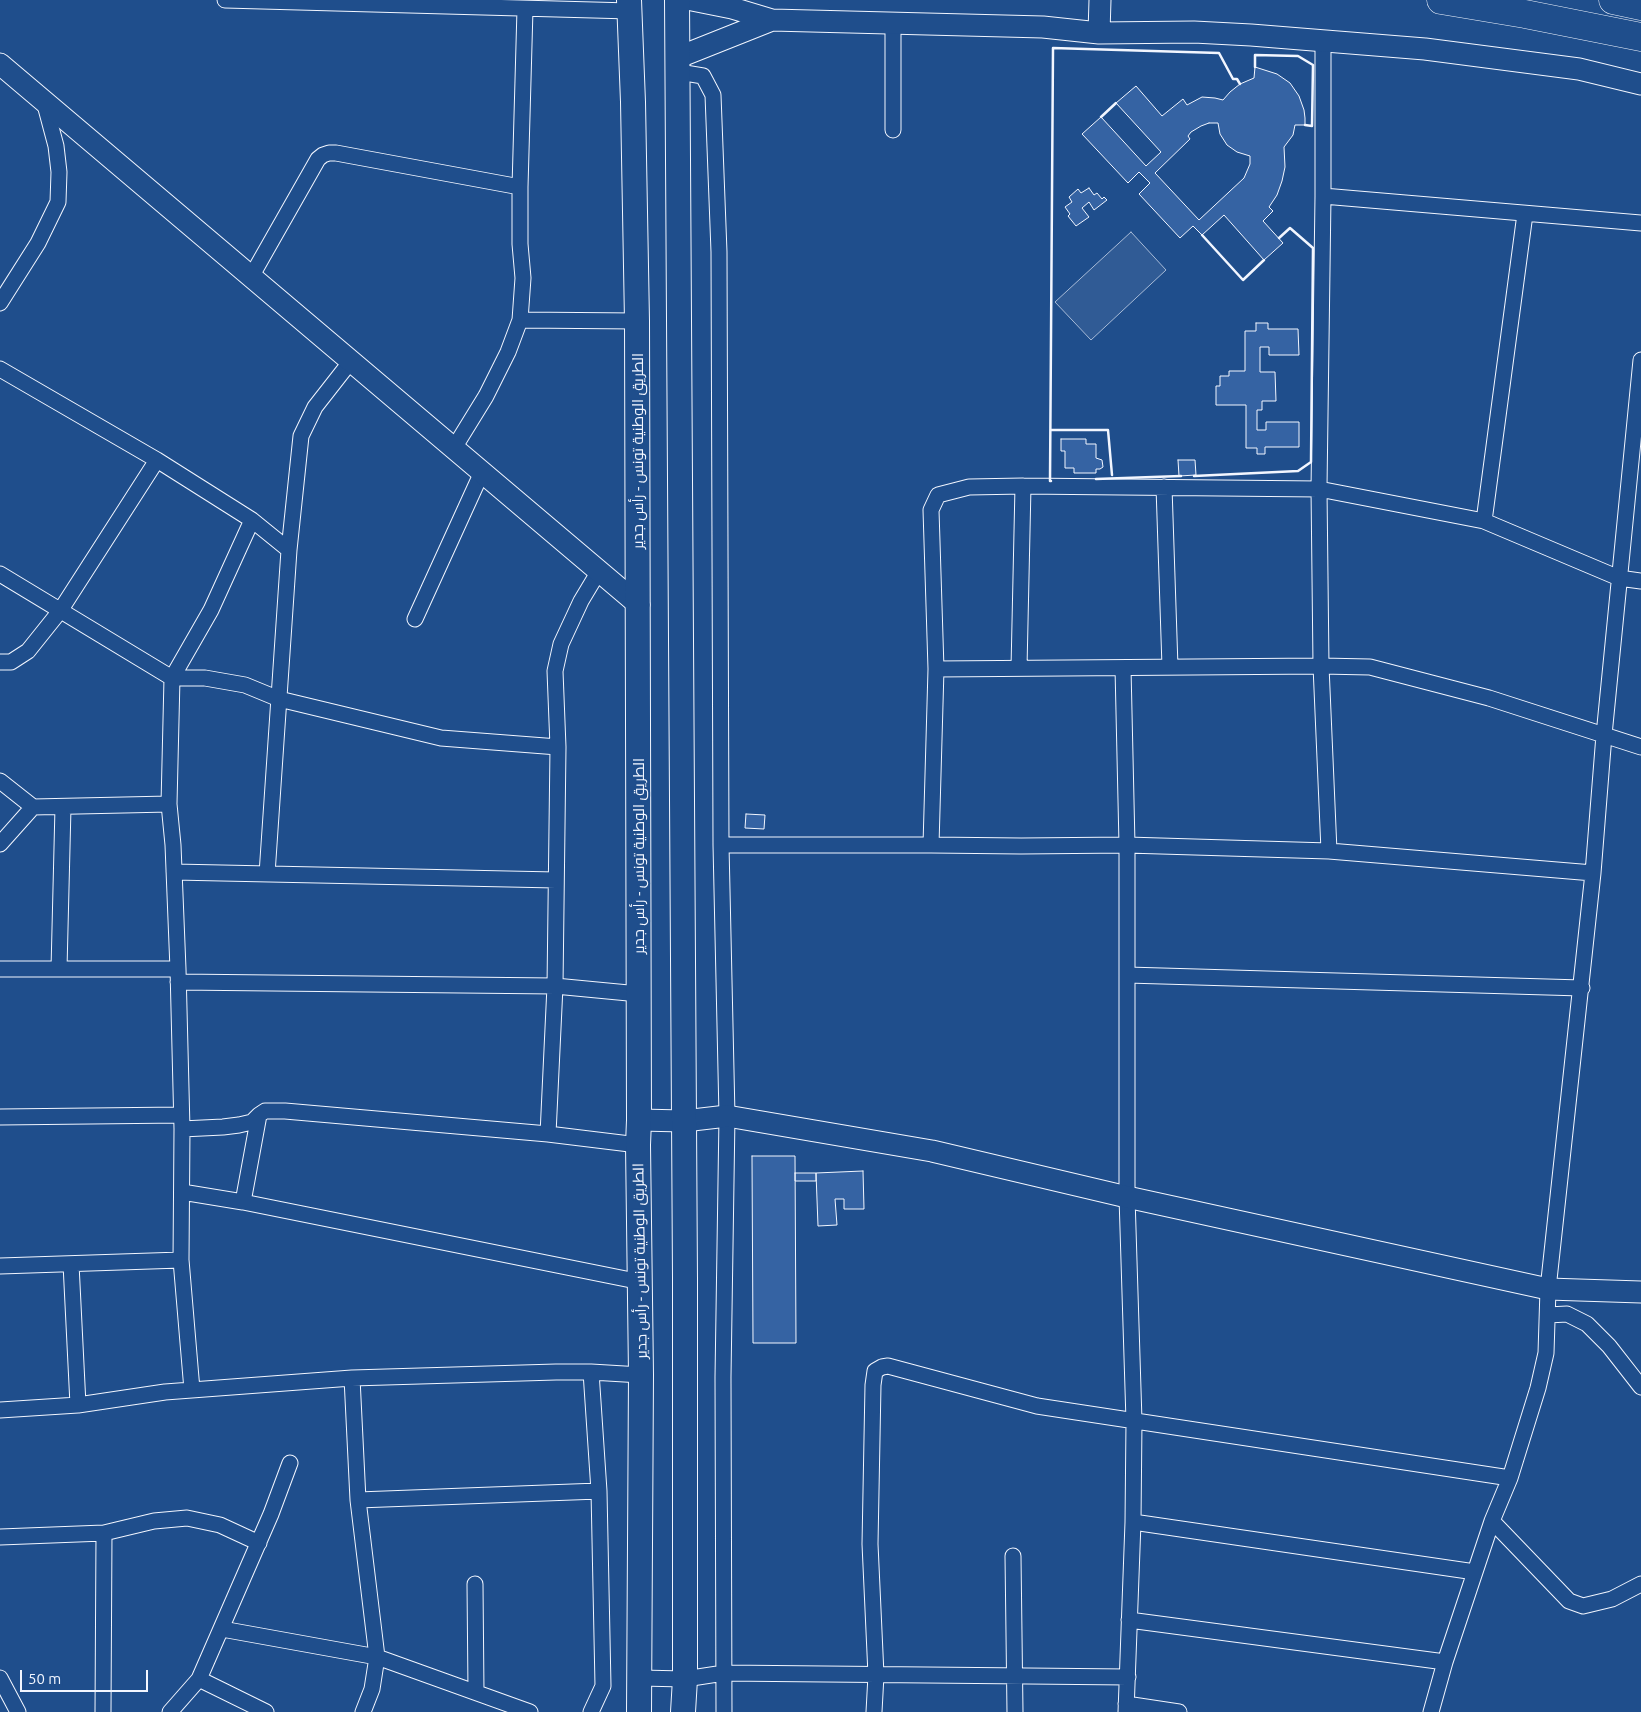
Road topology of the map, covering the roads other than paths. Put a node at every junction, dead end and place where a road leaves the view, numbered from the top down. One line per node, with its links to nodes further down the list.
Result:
1 (225, 0): 7 (street)
2 (678, 0): 17 (main road)
3 (692, 0): 11 (street)
4 (1100, 0): 13 (street)
5 (1441, 0): 14 (highway)
6 (1613, 0): 9 (highway)
7 (446, 3): 10 (street)
8 (630, 5): 10 (street); 28 (main road, الطريق الوطنية تونس - رأس جدير)
9 (1641, 6)
10 (526, 9): 21 (street)
11 (772, 20): 12 (street); 17 (street)
12 (894, 23): 13 (street); 20 (street)
13 (1099, 33): 15 (street)
14 (1641, 37)
15 (1323, 40): 18 (street); 22 (street)
16 (0, 64): 19 (street)
17 (679, 65): 64 (street); 83 (main road)
18 (1641, 84)
19 (44, 101): 25 (street); 26 (street)
20 (892, 130)
21 (520, 187): 25 (street); 27 (street)
22 (1323, 196): 23 (street); 37 (street)
23 (1525, 214): 24 (street); 39 (street)
24 (1641, 223)
25 (252, 277): 30 (street)
26 (0, 303)
27 (520, 320): 28 (street); 32 (street)
28 (637, 321): 45 (main road, الطريق الوطنية تونس - رأس جدير)
29 (1641, 360): 43 (street)
30 (351, 361): 32 (street); 40 (street)
31 (0, 369): 33 (street)
32 (454, 448): 34 (street)
33 (157, 460): 38 (street); 46 (street)
34 (482, 472): 41 (street); 47 (street)
35 (1023, 486): 36 (street); 51 (street); 53 (street)
36 (1164, 487): 37 (street); 50 (street)
37 (1319, 489): 39 (street); 49 (street)
38 (252, 520): 40 (street); 54 (street)
39 (1484, 522): 43 (street)
40 (288, 550): 55 (street)
41 (599, 571): 45 (street); 57 (street)
42 (0, 574): 46 (street)
43 (1619, 578): 44 (street); 56 (street)
44 (1641, 581)
45 (639, 605): 78 (main road, الطريق الوطنية تونس - رأس جدير)
46 (60, 610): 48 (street); 54 (street)
47 (415, 619)
48 (0, 662)
49 (1321, 666): 50 (street); 56 (street); 67 (street)
50 (1170, 667): 52 (street)
51 (1019, 668): 52 (street); 53 (street)
52 (1123, 668): 66 (street)
53 (936, 669): 65 (street)
54 (172, 678): 55 (street); 60 (street)
55 (279, 699): 57 (street); 70 (street)
56 (1604, 735): 58 (street); 69 (street)
57 (558, 747): 71 (street)
58 (1641, 747)
59 (0, 782): 62 (street)
60 (169, 804): 61 (street); 68 (street)
61 (64, 807): 62 (street); 73 (street)
62 (33, 808): 63 (street)
63 (0, 844)
64 (721, 845): 65 (street); 80 (street)
65 (931, 845): 66 (street)
66 (1127, 845): 67 (street); 75 (street)
67 (1329, 851): 69 (street)
68 (174, 872): 70 (street); 74 (street)
69 (1593, 873): 77 (street)
70 (267, 874): 71 (street)
71 (556, 880): 76 (street)
72 (0, 969): 73 (street)
73 (59, 969): 74 (street)
74 (178, 976): 76 (street); 84 (street)
75 (1127, 976): 77 (street); 88 (street)
76 (555, 986): 78 (street); 85 (street)
77 (1582, 988): 94 (street)
78 (639, 994): 82 (main road, الطريق الوطنية تونس - رأس جدير)
79 (259, 1115): 84 (street); 85 (street); 89 (street)
80 (727, 1116): 83 (street); 88 (street); 122 (street)
81 (0, 1117): 84 (street)
82 (640, 1120): 83 (street); 86 (main road, الطريق الوطنية تونس - رأس جدير)
83 (684, 1121): 129 (main road)
84 (181, 1122): 87 (street)
85 (548, 1134): 86 (street)
86 (638, 1145): 93 (main road, الطريق الوطنية تونس - رأس جدير)
87 (182, 1192): 89 (street); 90 (street)
88 (1127, 1197): 94 (street); 104 (street)
89 (243, 1202): 93 (street)
90 (182, 1260): 91 (street); 101 (street)
91 (71, 1264): 92 (street); 102 (street)
92 (0, 1266)
93 (640, 1282): 98 (main road, الطريق الوطنية تونس - رأس جدير)
94 (1548, 1289): 95 (street); 96 (street)
95 (1641, 1292)
96 (1548, 1315): 100 (street); 106 (street)
97 (591, 1372): 98 (street); 99 (street); 107 (street)
98 (641, 1375): 127 (main road, الطريق الوطنية تونس - رأس جدير)
99 (352, 1378): 101 (street); 108 (street)
100 (1641, 1388)
101 (192, 1390): 102 (street)
102 (78, 1405): 103 (street)
103 (0, 1410)
104 (1134, 1421): 106 (street); 110 (street); 123 (street)
105 (290, 1463): 113 (street)
106 (1510, 1478): 109 (street)
107 (599, 1491): 108 (street); 138 (street)
108 (358, 1500): 120 (street)
109 (1492, 1521): 115 (street); 117 (street)
110 (1133, 1522): 115 (street); 118 (street)
111 (104, 1533): 112 (street); 113 (street); 133 (street)
112 (0, 1537)
113 (259, 1542): 119 (street)
114 (1013, 1556): 124 (street)
115 (1475, 1572): 121 (street)
116 (475, 1584): 130 (street)
117 (1641, 1584)
118 (1129, 1620): 121 (street); 125 (street)
119 (222, 1629): 120 (street); 128 (street)
120 (377, 1657): 130 (street); 136 (street)
121 (1445, 1662): 145 (street)
122 (724, 1673): 123 (street); 129 (street); 141 (street)
123 (876, 1675): 124 (street); 142 (street)
124 (1014, 1675): 125 (street); 143 (street)
125 (1128, 1677): 131 (street)
126 (0, 1678): 132 (street)
127 (640, 1678): 129 (street); 139 (main road, الطريق الوطنية تونس - رأس جدير)
128 (199, 1679): 134 (street); 135 (street)
129 (685, 1679): 140 (main road)
130 (476, 1692): 137 (street)
131 (1126, 1708): 144 (street)
132 (18, 1712)
133 (103, 1712)
134 (170, 1712)
135 (266, 1712)
136 (363, 1712)
137 (530, 1712)
138 (592, 1712)
139 (640, 1712)
140 (683, 1712)
141 (724, 1712)
142 (874, 1712)
143 (1015, 1712)
144 (1179, 1712)
145 (1431, 1712)

